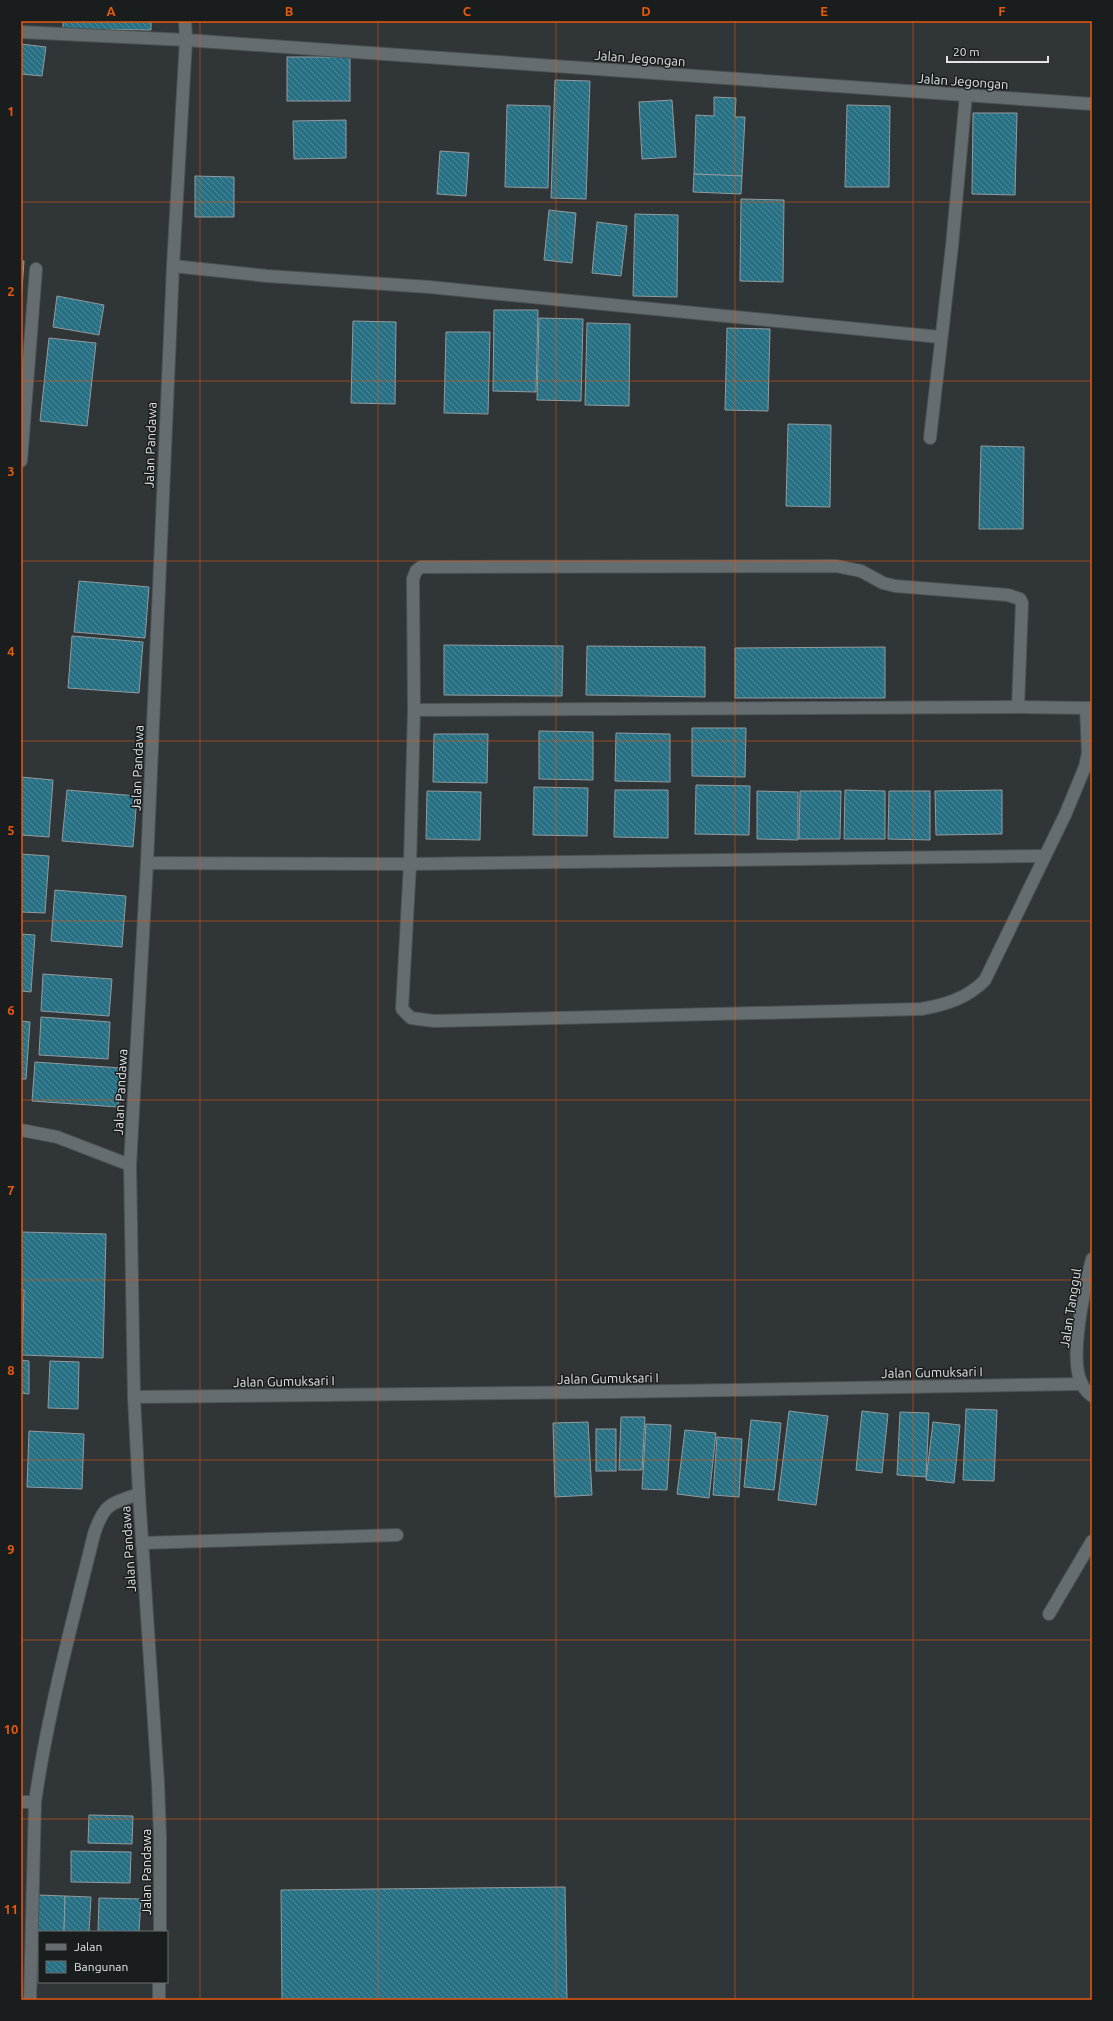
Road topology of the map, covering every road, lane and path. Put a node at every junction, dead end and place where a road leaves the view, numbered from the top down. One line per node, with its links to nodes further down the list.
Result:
1 (185, 21): 3 (street, Jalan Pandawa)
2 (21, 32): 3 (street, Jalan Jegongan)
3 (186, 40): 4 (street, Jalan Jegongan); 6 (street, Jalan Pandawa)
4 (966, 95): 5 (street, Jalan Jegongan); 8 (street)
5 (1092, 104)
6 (172, 266): 8 (street); 15 (street, Jalan Pandawa)
7 (36, 269): 10 (street)
8 (940, 338): 9 (street)
9 (930, 438)
10 (21, 461)
11 (1018, 707): 12 (street); 13 (street); 13 (street)
12 (1089, 708): 14 (street)
13 (414, 710): 16 (street)
14 (1044, 856): 16 (street); 16 (street)
15 (146, 863): 16 (street); 18 (street, Jalan Pandawa)
16 (410, 864)
17 (21, 1130): 18 (street)
18 (130, 1165): 22 (street, Jalan Pandawa)
19 (1092, 1259): 20 (street, Jalan Tanggul)
20 (1082, 1384): 21 (street); 22 (street, Jalan Gumuksari I)
21 (1092, 1396)
22 (134, 1397): 23 (street, Jalan Pandawa)
23 (139, 1494): 26 (street, Jalan Pandawa); 29 (street)
24 (396, 1535): 26 (street)
25 (1092, 1540): 27 (street)
26 (142, 1542): 30 (street, Jalan Pandawa)
27 (1049, 1614)
28 (21, 1802): 29 (street)
29 (34, 1802): 32 (street)
30 (160, 1931)
31 (159, 1983): 33 (street)
32 (30, 2000)
33 (158, 2000)

